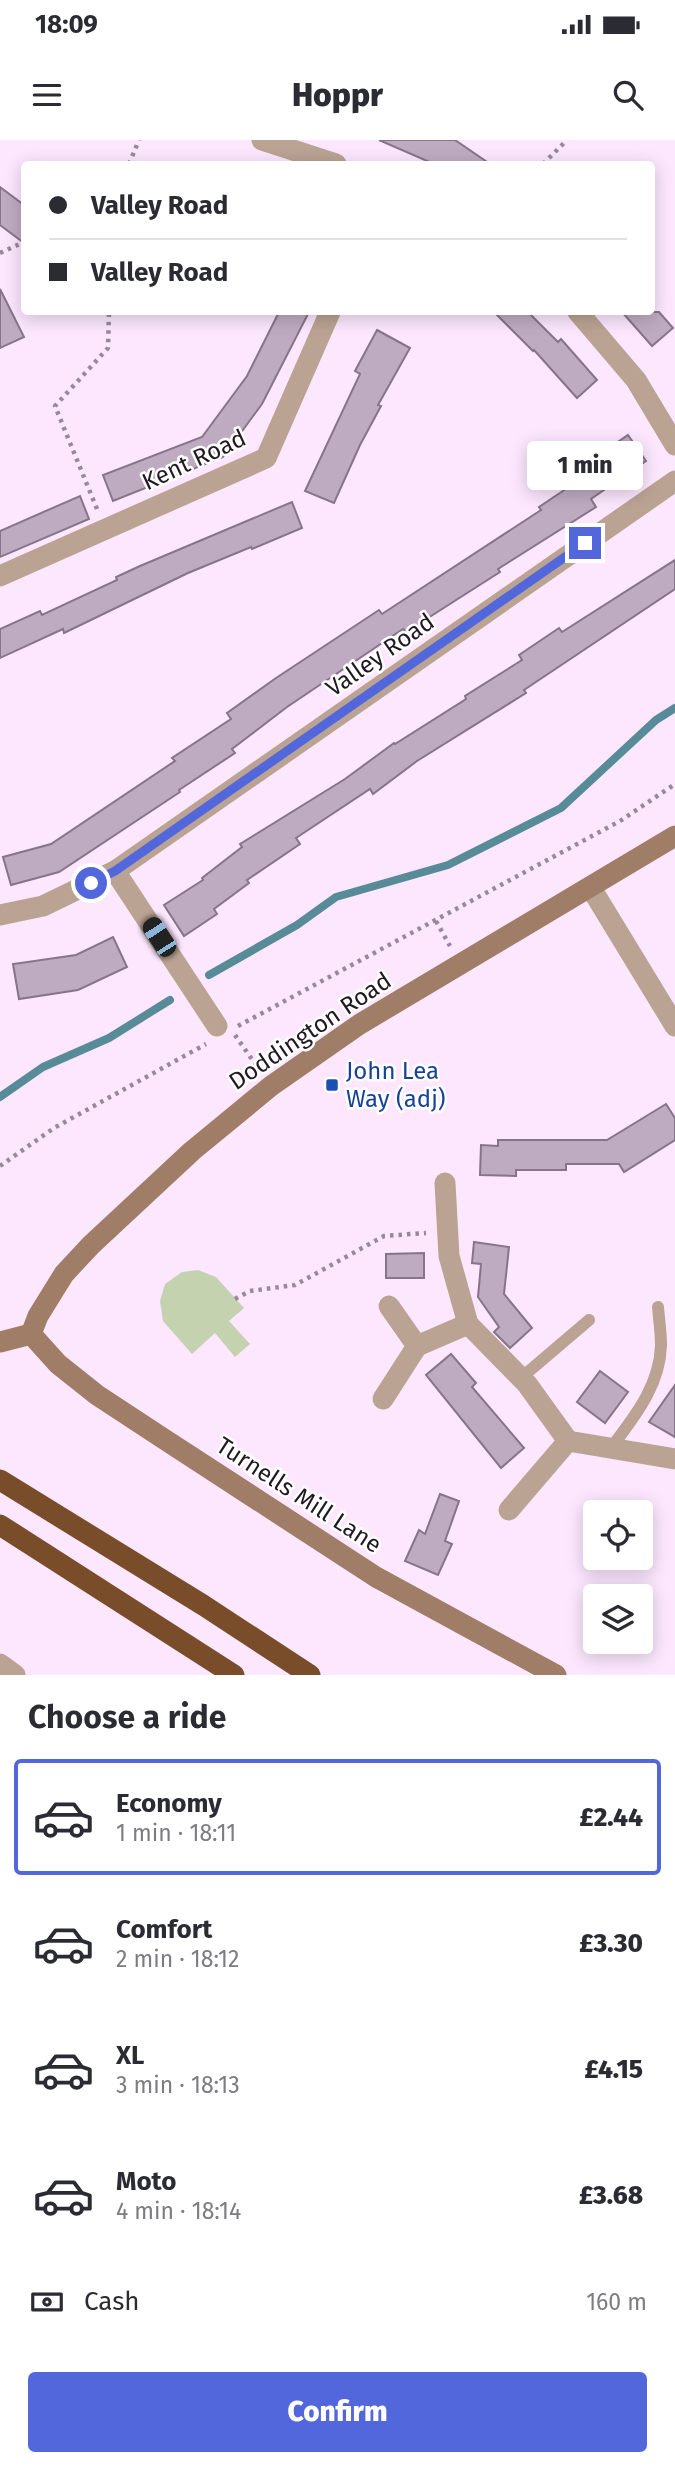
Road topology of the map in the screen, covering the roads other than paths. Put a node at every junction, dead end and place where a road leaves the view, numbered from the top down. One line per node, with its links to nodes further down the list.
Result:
1 (262, 140): 2 (street)
2 (327, 161)
3 (329, 315): 7 (street, Kent Road)
4 (581, 315): 5 (street)
5 (675, 446)
6 (675, 481): 9 (street, Valley Road)
7 (0, 576)
8 (675, 836): 10 (street, Doddington Road)
9 (115, 871): 11 (street, Valley Road); 13 (street)
10 (591, 888): 12 (street); 19 (street, Doddington Road)
11 (0, 915)
12 (675, 1026)
13 (212, 1034)
14 (444, 1183): 18 (street)
15 (389, 1306): 21 (street)
16 (658, 1307): 25 (lane)
17 (589, 1320): 22 (lane)
18 (468, 1324): 21 (street); 22 (street)
19 (31, 1334): 20 (street); 34 (street, Turnells Mill Lane)
20 (0, 1342)
21 (417, 1346): 23 (street)
22 (521, 1378): 24 (street)
23 (383, 1399)
24 (568, 1441): 25 (street); 28 (street)
25 (611, 1448): 26 (street)
26 (675, 1459)
27 (0, 1480): 33 (highway)
28 (509, 1510)
29 (0, 1525): 32 (highway)
30 (0, 1664): 31 (street)
31 (15, 1675)
32 (234, 1675)
33 (310, 1675)
34 (556, 1675)

